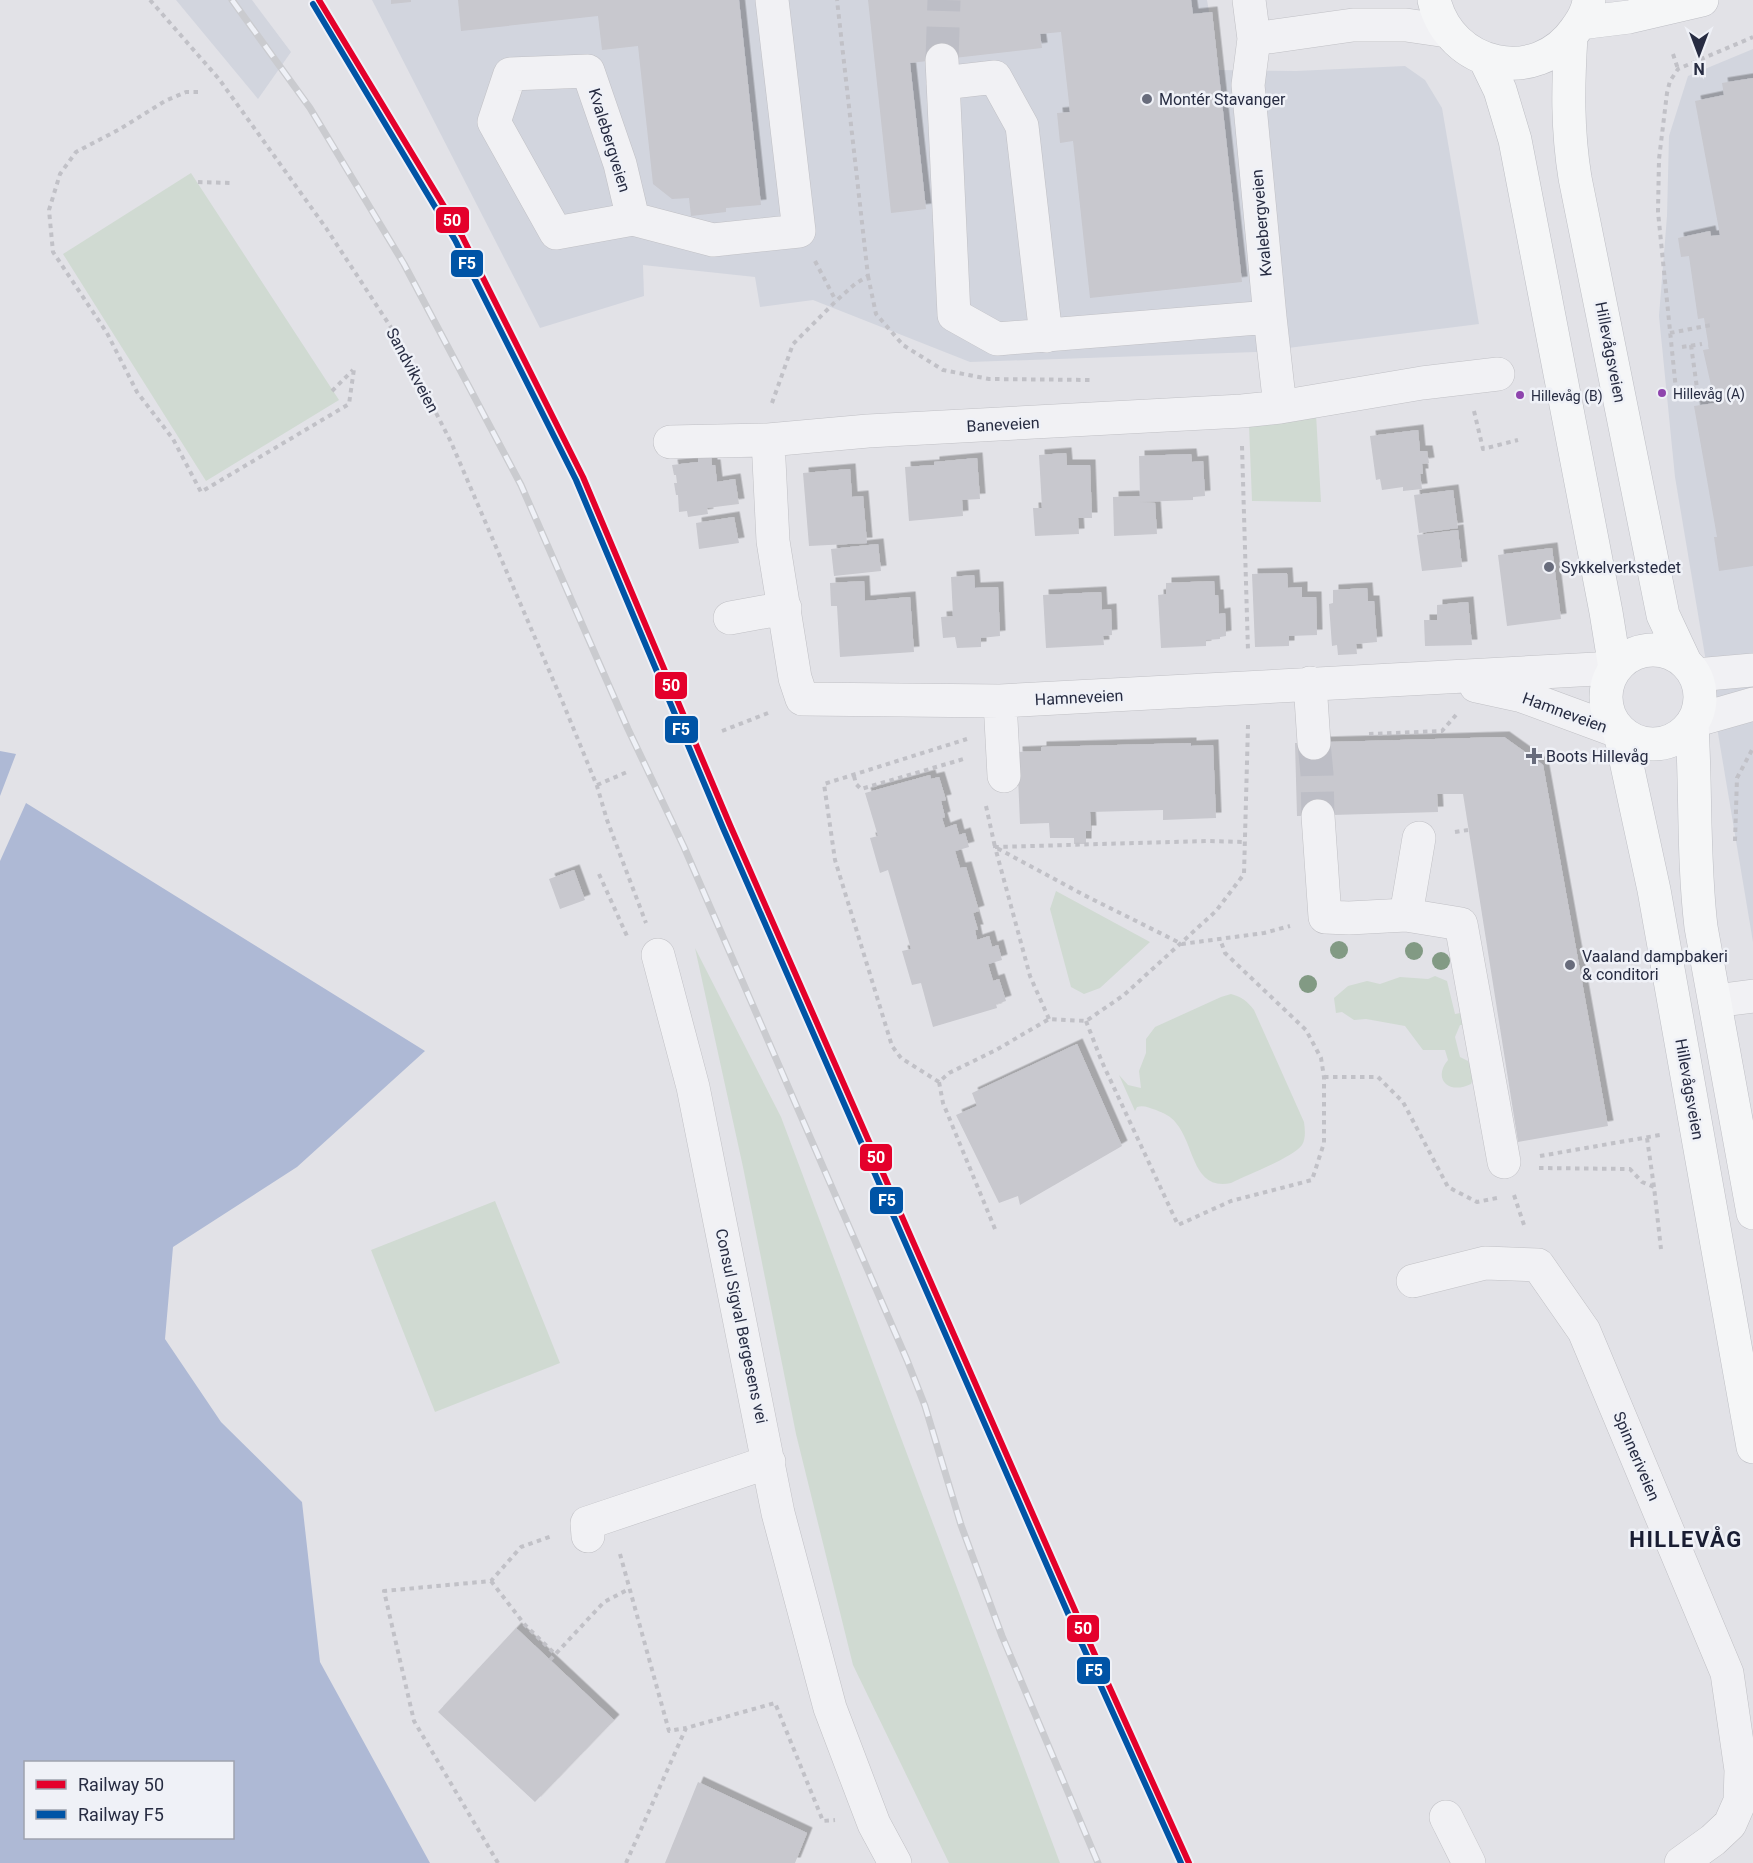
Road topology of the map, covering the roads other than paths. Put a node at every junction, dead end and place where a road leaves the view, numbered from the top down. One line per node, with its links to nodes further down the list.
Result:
1 (772, 0): 9 (street, Kvalebergveien)
2 (1249, 0): 7 (street, Kvalebergveien)
3 (1434, 0): 6 (main road)
4 (1702, 0): 5 (main road)
5 (1580, 20): 8 (main road); 19 (main road, Hillevågsveien)
6 (1447, 31): 7 (street); 8 (main road)
7 (1254, 39): 10 (street, Kvalebergveien)
8 (1485, 59): 18 (main road)
9 (633, 219): 9 (street, Kvalebergveien)
10 (1270, 317): 11 (street); 13 (street, Kvalebergveien)
11 (1046, 336): 11 (street)
12 (1498, 374): 13 (street, Baneveien)
13 (1280, 407): 14 (street, Baneveien)
14 (768, 440): 15 (street, Baneveien); 16 (street)
15 (670, 442)
16 (785, 608): 17 (street); 24 (street, Hamneveien)
17 (730, 618)
18 (1615, 668): 19 (main road); 21 (street, Hamneveien); 26 (main road)
19 (1691, 668): 20 (street); 25 (main road)
20 (1753, 670)
21 (1442, 678): 22 (street, Hamneveien); 26 (street, Hamneveien)
22 (1310, 684): 24 (street, Hamneveien); 27 (street)
23 (1753, 704): 25 (street)
24 (1001, 715): 28 (street)
25 (1693, 723): 26 (main road); 34 (main road)
26 (1618, 732): 38 (main road, Hillevågsveien)
27 (1314, 743)
28 (1004, 776)
29 (1318, 816): 31 (street)
30 (1419, 838): 31 (street)
31 (1406, 915): 35 (street)
32 (658, 955): 39 (street, Consul Sigval Bergesens vei)
33 (1753, 996): 34 (street)
34 (1715, 1001): 36 (main road)
35 (1504, 1162)
36 (1753, 1213)
37 (1413, 1281): 44 (street, Spinneriveien)
38 (1753, 1447)
39 (769, 1462): 40 (street); 42 (street, Consul Sigval Bergesens vei)
40 (597, 1535)
41 (1446, 1817): 43 (street)
42 (895, 1863)
43 (1469, 1863)
44 (1682, 1863)

